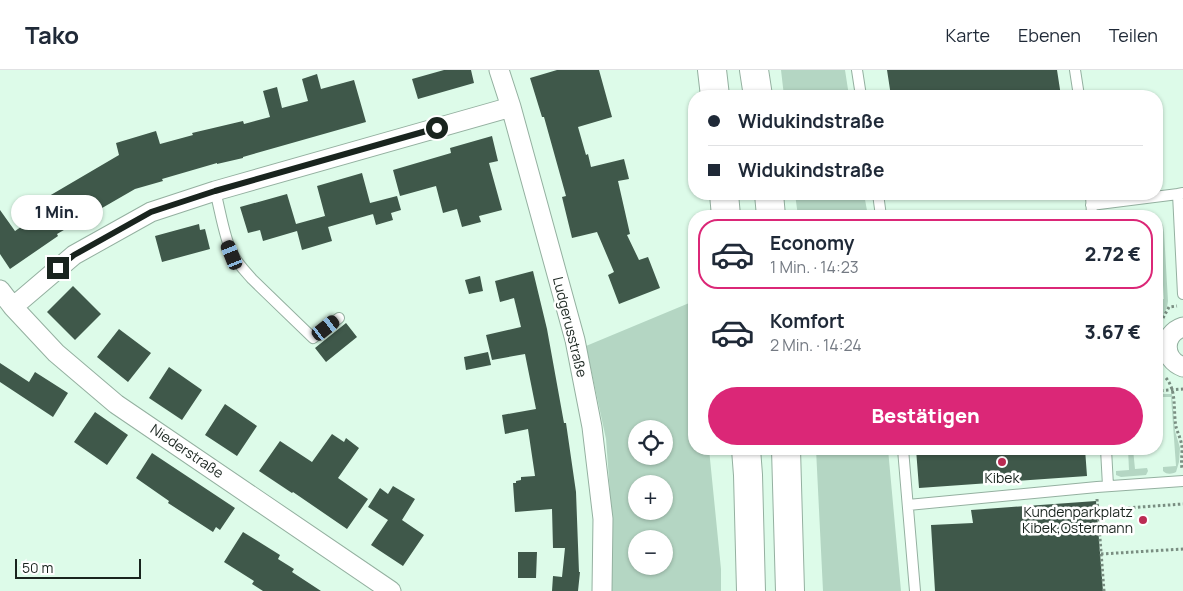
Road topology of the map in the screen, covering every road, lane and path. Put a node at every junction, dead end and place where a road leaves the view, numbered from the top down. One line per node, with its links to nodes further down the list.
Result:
1 (498, 70): 10 (street, Ludgerusstraße)
2 (712, 70): 6 (highway)
3 (754, 70): 7 (highway)
4 (857, 70): 8 (lane)
5 (1075, 70): 9 (lane)
6 (714, 90)
7 (757, 90)
8 (860, 90)
9 (1079, 90)
10 (511, 107): 11 (street); 42 (street, Ludgerusstraße)
11 (215, 191): 20 (street); 21 (lane)
12 (1180, 194): 13 (lane); 19 (lane)
13 (1163, 196)
14 (1091, 200): 16 (lane)
15 (1131, 200): 16 (lane)
16 (1091, 205): 17 (lane)
17 (1091, 210)
18 (0, 290): 20 (street, Niederstraße)
19 (1183, 294)
20 (13, 307): 41 (street, Niederstraße)
21 (339, 318)
22 (1183, 327): 23 (street)
23 (1183, 367)
24 (1164, 376): 26 (path)
25 (1183, 389): 26 (path)
26 (1173, 390): 27 (path); 32 (path)
27 (1163, 391)
28 (746, 455): 43 (highway)
29 (786, 455): 39 (highway)
30 (904, 455): 36 (lane)
31 (1106, 455): 33 (lane)
32 (1183, 481): 33 (lane)
33 (1108, 486): 34 (lane)
34 (1097, 487): 36 (lane); 37 (path)
35 (1183, 504): 37 (path)
36 (908, 505): 46 (lane)
37 (1098, 510): 40 (path)
38 (1183, 549): 40 (path)
39 (790, 551): 44 (highway); 45 (highway)
40 (1102, 554): 47 (path)
41 (391, 591)
42 (602, 591)
43 (751, 591)
44 (790, 591)
45 (796, 591)
46 (915, 591)
47 (1104, 591)

